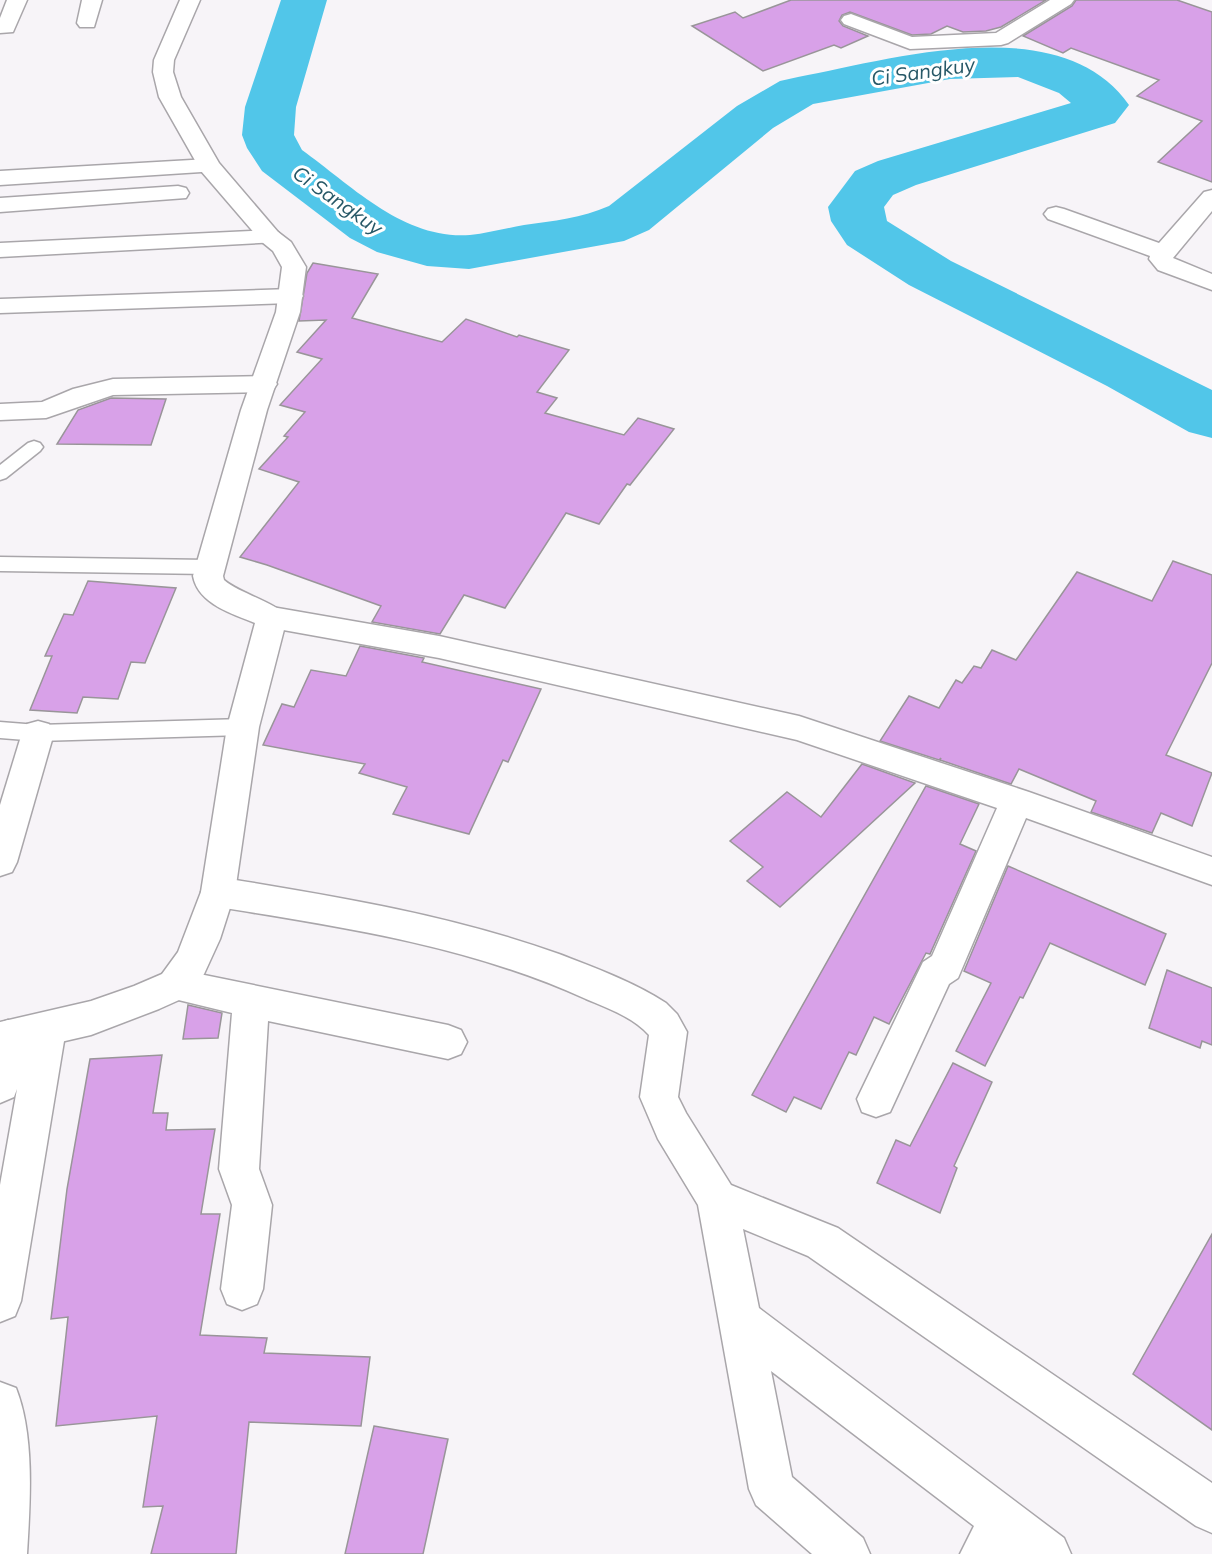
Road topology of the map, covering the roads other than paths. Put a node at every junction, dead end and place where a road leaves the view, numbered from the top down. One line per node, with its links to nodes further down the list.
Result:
1 (17, 0): 7 (street)
2 (92, 0): 6 (street)
3 (190, 0): 8 (street)
4 (1064, 0): 5 (street)
5 (851, 20)
6 (87, 23)
7 (6, 28)
8 (209, 165): 9 (street); 14 (street)
9 (0, 178)
10 (178, 193): 12 (street)
11 (1212, 197): 16 (street)
12 (0, 205)
13 (1056, 214): 16 (street)
14 (270, 237): 15 (street); 18 (street)
15 (0, 250)
16 (1163, 253): 17 (street)
17 (1212, 283)
18 (291, 296): 19 (street); 20 (street)
19 (0, 306)
20 (264, 384): 21 (street); 25 (street)
21 (0, 412)
22 (34, 447): 23 (lane)
23 (0, 474)
24 (0, 564): 25 (lane)
25 (209, 567): 26 (street)
26 (272, 618): 27 (street); 30 (street)
27 (243, 727): 29 (lane); 34 (street)
28 (0, 730): 29 (lane)
29 (38, 733): 31 (street)
30 (1017, 801): 33 (street); 41 (street)
31 (6, 821): 32 (street)
32 (0, 862)
33 (1212, 872)
34 (218, 892): 35 (street); 42 (street)
35 (175, 985): 36 (street); 37 (street)
36 (251, 1002): 39 (street); 43 (street)
37 (48, 1029): 38 (street); 44 (street)
38 (4, 1038): 40 (street)
39 (448, 1042)
40 (0, 1085)
41 (876, 1099)
42 (717, 1198): 45 (street); 47 (street)
43 (242, 1289)
44 (0, 1301)
45 (742, 1322): 48 (street); 50 (street)
46 (0, 1404): 49 (street)
47 (1212, 1510)
48 (993, 1537): 51 (street)
49 (4, 1554)
50 (847, 1554)
51 (1048, 1554)

